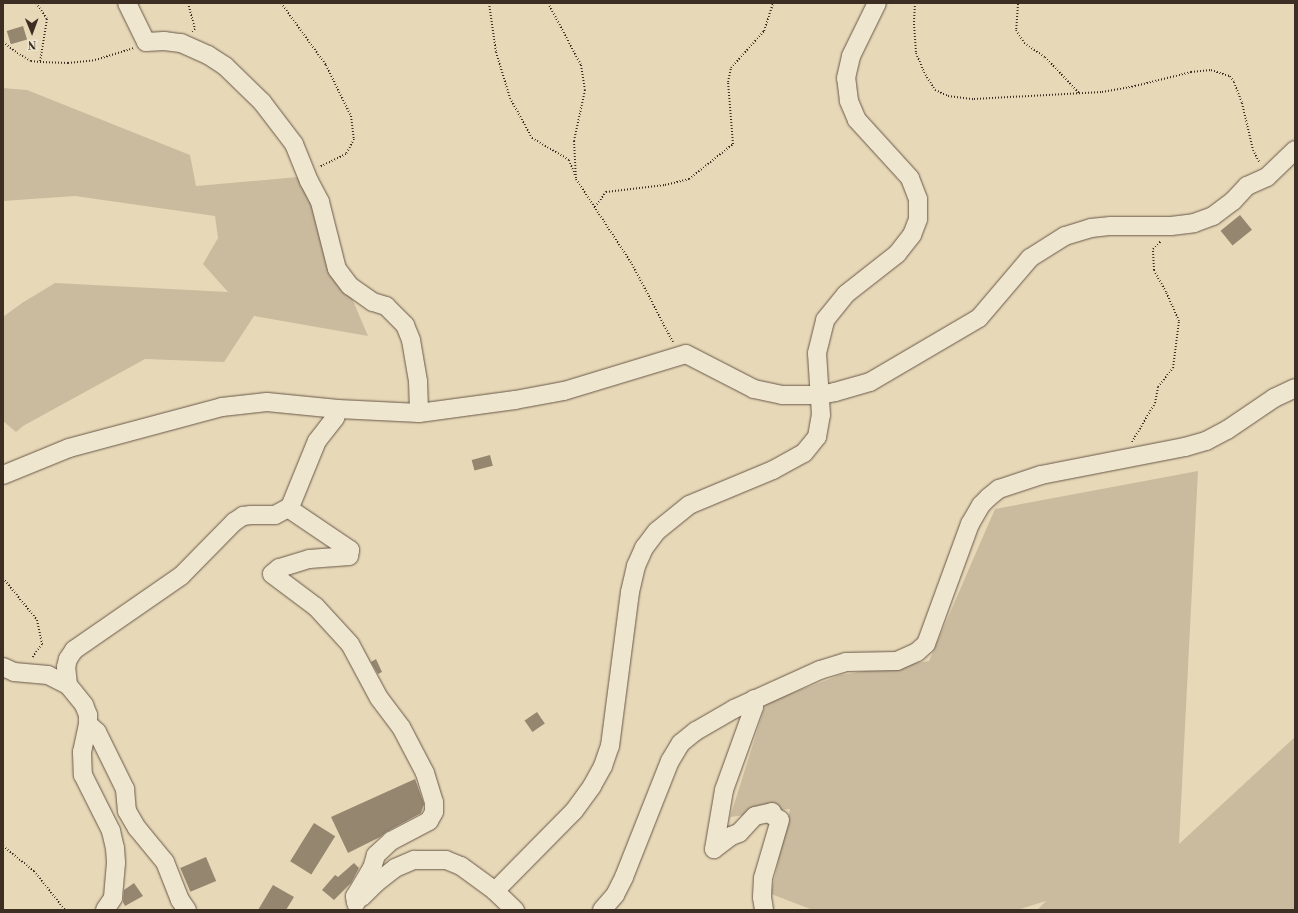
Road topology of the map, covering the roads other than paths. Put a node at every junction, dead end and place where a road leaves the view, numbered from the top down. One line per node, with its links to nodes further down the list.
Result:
1 (127, 3): 7 (street)
2 (877, 3): 5 (street)
3 (1295, 150): 5 (street)
4 (1295, 388): 12 (street)
5 (820, 394): 7 (street); 14 (street)
6 (338, 409): 7 (street); 8 (street); 9 (street)
7 (419, 413)
8 (3, 475)
9 (288, 508): 11 (street); 15 (street)
10 (3, 667): 11 (street)
11 (68, 685): 13 (street)
12 (754, 699): 19 (street); 20 (street)
13 (88, 724): 16 (street); 17 (street)
14 (495, 891): 15 (street); 18 (street)
15 (352, 906)
16 (105, 910)
17 (187, 910)
18 (515, 910)
19 (602, 910)
20 (764, 910)

